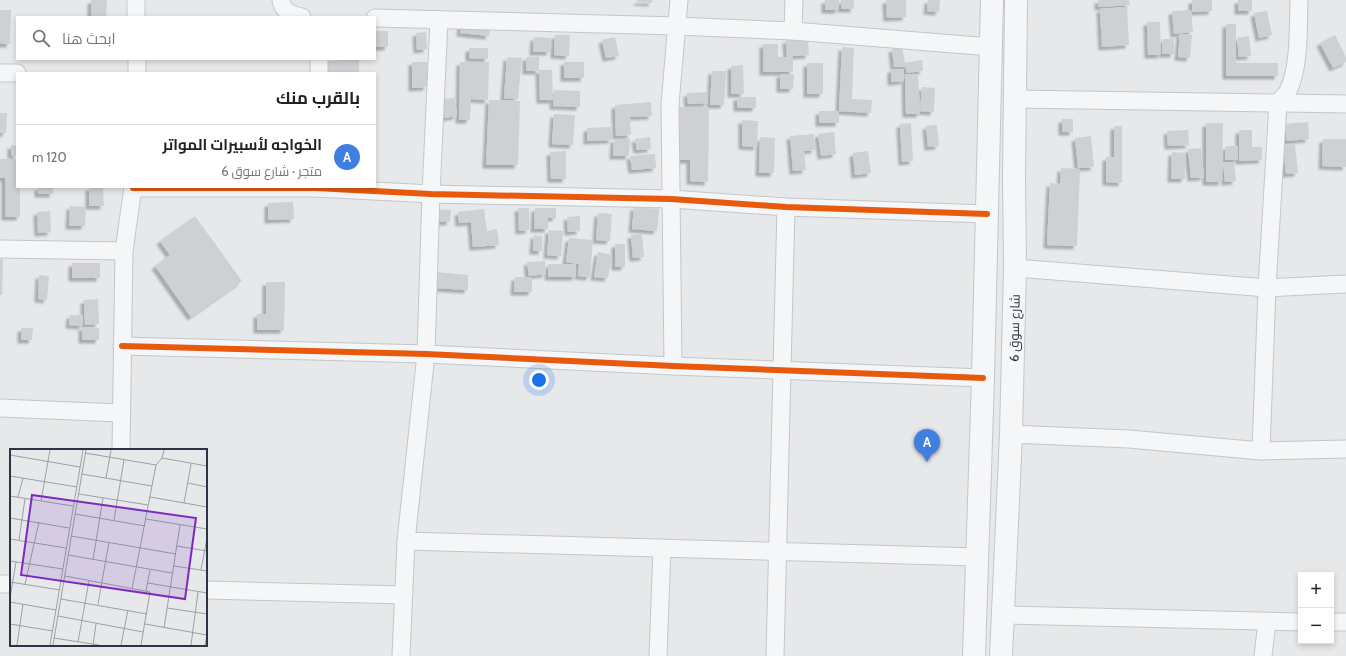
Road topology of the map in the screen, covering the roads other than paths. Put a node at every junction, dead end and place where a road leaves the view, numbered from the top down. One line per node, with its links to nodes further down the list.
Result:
1 (136, 0): 8 (street)
2 (281, 0): 9 (street)
3 (679, 0): 12 (street)
4 (794, 0): 13 (street)
5 (992, 0): 14 (street)
6 (1016, 0): 21 (street, شارع سوق 6)
7 (1299, 0): 22 (street)
8 (136, 16)
9 (298, 16)
10 (376, 18): 11 (street)
11 (439, 20): 12 (street); 26 (street)
12 (678, 26): 13 (street); 27 (street)
13 (793, 31): 14 (street)
14 (990, 47): 29 (street)
15 (137, 60): 18 (street)
16 (319, 60): 19 (street)
17 (0, 72): 20 (street)
18 (137, 72)
19 (319, 72)
20 (16, 73)
21 (1014, 99): 22 (street); 32 (street, شارع سوق 6)
22 (1278, 103): 23 (street); 34 (street)
23 (1346, 104)
24 (133, 188): 25 (street); 31 (street)
25 (316, 188): 26 (street)
26 (431, 194): 27 (street); 36 (street)
27 (671, 199): 28 (street); 37 (street)
28 (786, 207): 29 (street); 38 (street)
29 (987, 214): 39 (street)
30 (0, 249): 31 (street)
31 (124, 251): 35 (street)
32 (1015, 268): 34 (street); 42 (street, شارع سوق 6)
33 (1346, 284): 34 (street)
34 (1267, 288): 45 (street)
35 (122, 346): 36 (street); 41 (street)
36 (426, 354): 37 (street); 46 (street)
37 (673, 366): 38 (street)
38 (782, 370): 39 (street); 48 (street)
39 (983, 378): 49 (street)
40 (0, 408): 41 (street)
41 (122, 413): 43 (street)
42 (1011, 434): 45 (street); 52 (street, شارع سوق 6)
43 (121, 449)
44 (1346, 449): 45 (street)
45 (1261, 451)
46 (406, 541): 47 (street); 51 (street)
47 (662, 548): 48 (street); 58 (street)
48 (777, 551): 49 (street); 59 (street)
49 (977, 557): 60 (street)
50 (207, 590): 51 (street)
51 (404, 595): 57 (street)
52 (1003, 615): 53 (street); 61 (street, شارع سوق 6)
53 (1267, 622): 54 (street); 62 (street)
54 (1298, 622)
55 (1334, 622): 56 (street)
56 (1346, 622)
57 (401, 656)
58 (658, 656)
59 (775, 656)
60 (974, 656)
61 (1001, 656)
62 (1264, 656)

